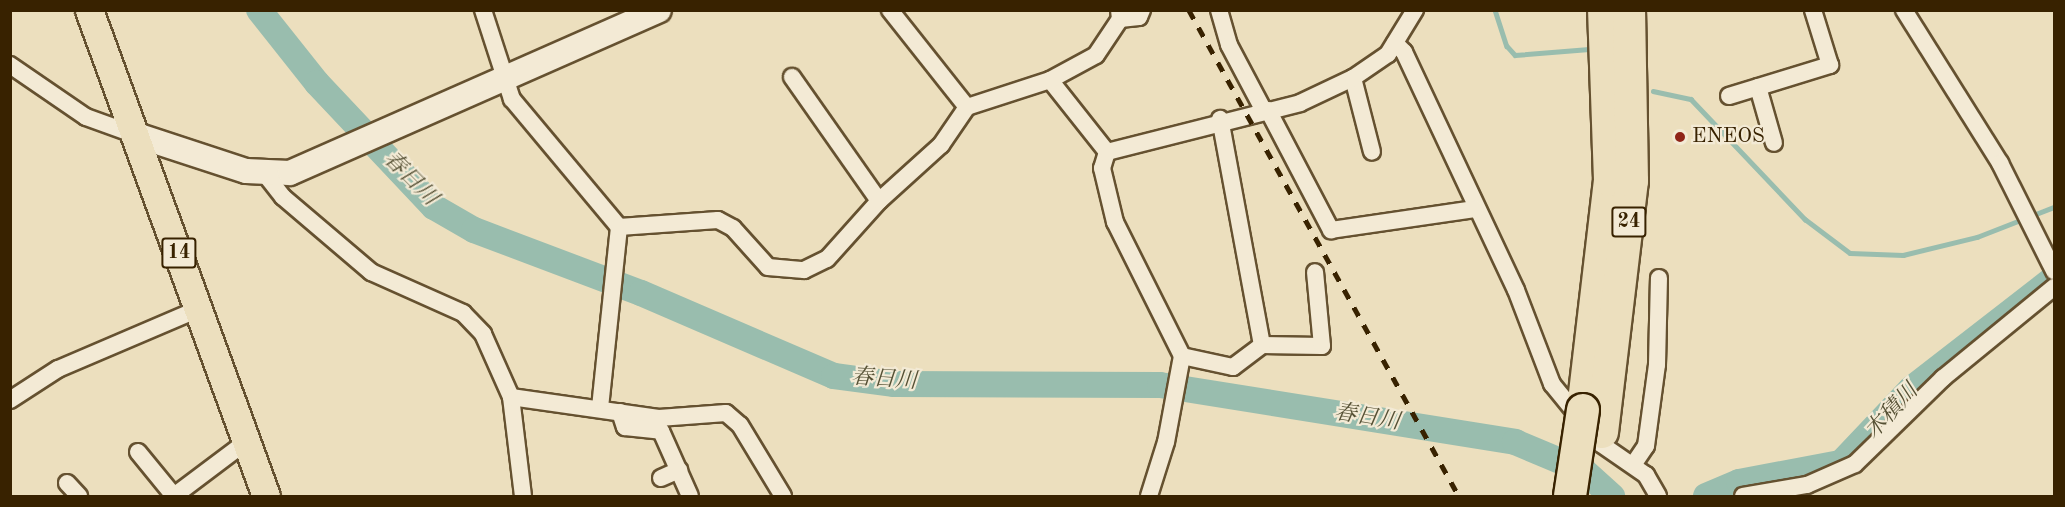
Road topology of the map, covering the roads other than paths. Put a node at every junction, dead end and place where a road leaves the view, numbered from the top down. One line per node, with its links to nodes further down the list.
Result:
1 (89, 10): 24 (main road, 14)
2 (483, 10): 17 (street)
3 (659, 10): 17 (street)
4 (890, 10): 21 (street)
5 (1142, 10): 12 (street)
6 (1219, 10): 22 (street)
7 (1415, 10): 13 (street)
8 (1604, 10): 43 (highway, 24)
9 (1629, 10): 43 (highway, 24)
10 (1813, 10): 19 (street)
11 (1904, 10): 32 (street)
12 (1120, 15): 18 (street)
13 (1395, 43): 16 (street); 30 (street)
14 (10, 65): 24 (street)
15 (792, 77): 29 (street)
16 (1353, 78): 22 (street); 27 (street)
17 (505, 80): 28 (street); 31 (street)
18 (1050, 80): 21 (street); 26 (street)
19 (1758, 87): 20 (street); 25 (street)
20 (1729, 96)
21 (967, 107): 29 (street)
22 (1266, 110): 23 (street); 30 (street)
23 (1220, 119): 26 (street); 37 (street)
24 (136, 135): 28 (street); 36 (main road, 14)
25 (1774, 143)
26 (1107, 152): 38 (street)
27 (1372, 152)
28 (265, 174): 39 (street)
29 (879, 201): 31 (street)
30 (1475, 208): 46 (street)
31 (619, 227): 41 (street)
32 (2053, 268)
33 (1315, 272): 37 (street)
34 (1659, 278): 46 (street)
35 (2055, 287): 60 (street)
36 (199, 309): 40 (street); 44 (main road, 14)
37 (1262, 345): 38 (street)
38 (1182, 360): 57 (street)
39 (511, 397): 41 (street); 54 (street)
40 (10, 400)
41 (600, 409): 42 (street)
42 (620, 412): 47 (street); 56 (street)
43 (1593, 421): 58 (highway, 24, bridge); 59 (highway, 24)
44 (246, 442): 52 (street); 53 (main road, 14)
45 (138, 452): 52 (street)
46 (1633, 465): 50 (street)
47 (679, 470): 48 (street); 55 (street)
48 (661, 478)
49 (67, 483): 51 (street)
50 (1656, 491)
51 (79, 496)
52 (174, 496)
53 (266, 496)
54 (523, 496)
55 (690, 496)
56 (783, 496)
57 (1149, 496)
58 (1570, 496)
59 (1593, 496)
60 (1743, 496)

